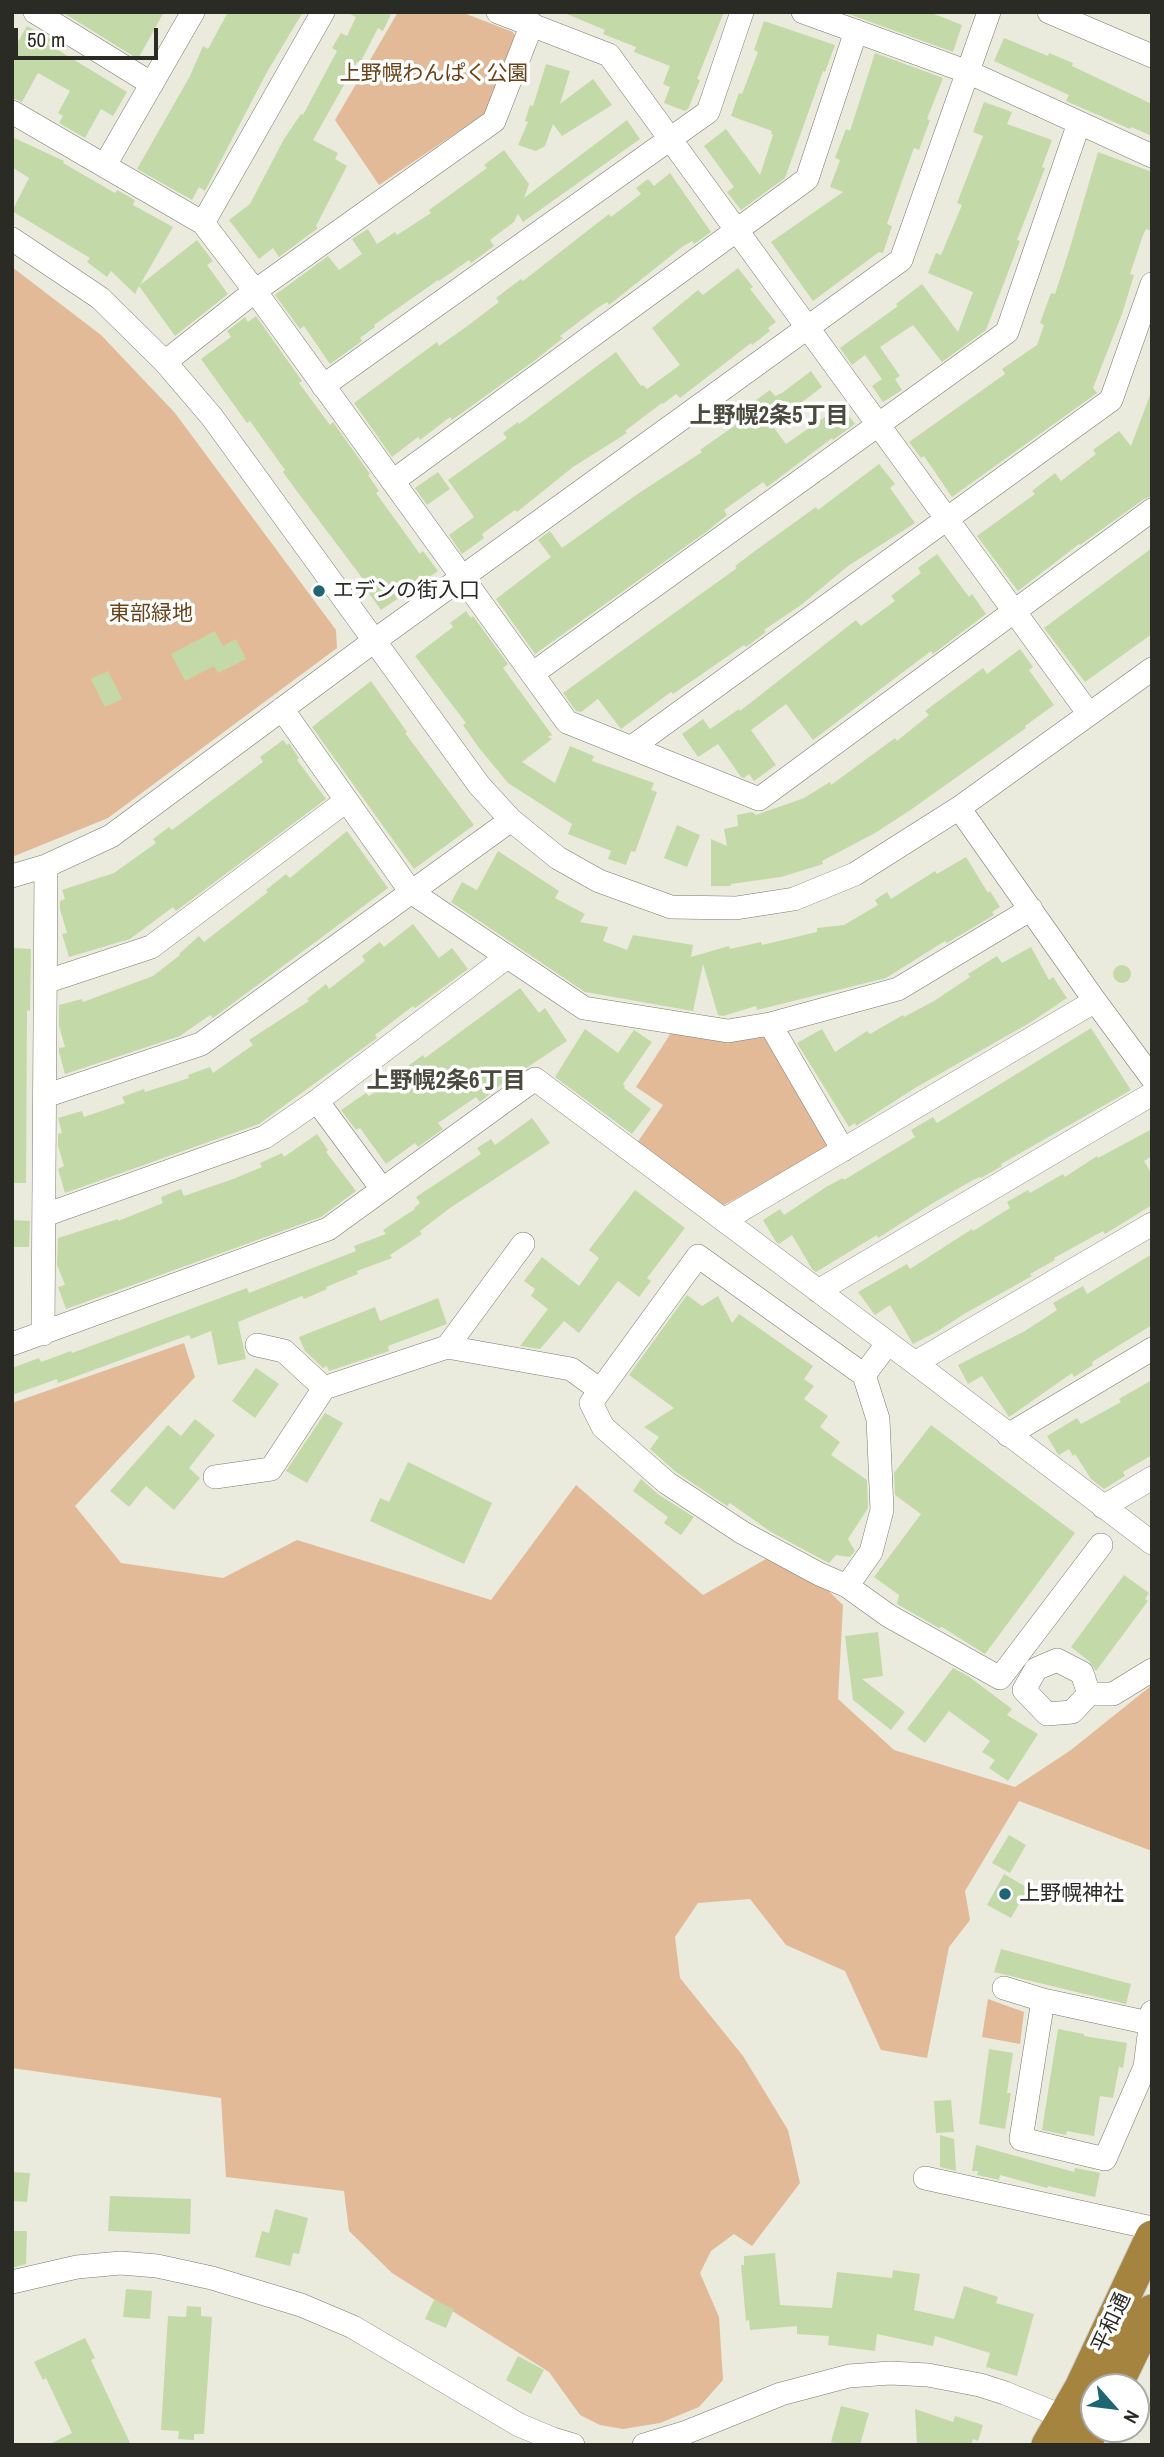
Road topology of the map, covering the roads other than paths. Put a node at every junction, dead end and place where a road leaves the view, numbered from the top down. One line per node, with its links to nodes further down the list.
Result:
1 (192, 12): 13 (street)
2 (323, 12): 19 (street)
3 (498, 12): 9 (street)
4 (742, 12): 16 (street)
5 (803, 12): 10 (street)
6 (989, 12): 12 (street)
7 (1049, 12): 11 (street)
8 (38, 13): 13 (street)
9 (532, 24): 16 (street); 23 (street)
10 (856, 32): 12 (street); 20 (street)
11 (1152, 56)
12 (968, 72): 15 (street); 24 (street)
13 (152, 84): 18 (street)
14 (12, 112): 18 (street)
15 (1079, 123): 17 (street); 27 (street)
16 (669, 137): 20 (street); 26 (street)
17 (1152, 156)
18 (105, 165): 19 (street)
19 (203, 223): 23 (street)
20 (737, 230): 24 (street); 28 (street)
21 (12, 239): 25 (street)
22 (1152, 284): 30 (street)
23 (256, 291): 25 (street); 26 (street)
24 (808, 327): 27 (street); 31 (street)
25 (165, 362): 33 (street)
26 (323, 386): 28 (street)
27 (878, 425): 30 (street); 35 (street)
28 (393, 481): 31 (street)
29 (1152, 510): 32 (street)
30 (947, 519): 32 (street); 38 (street)
31 (462, 577): 33 (street); 35 (street)
32 (1014, 611): 37 (street); 38 (street)
33 (374, 641): 36 (street); 41 (street)
34 (1152, 669): 37 (street)
35 (532, 674): 38 (street)
36 (282, 709): 39 (street); 42 (street)
37 (1089, 714): 40 (street)
38 (632, 747)
39 (346, 801): 44 (street); 47 (street)
40 (960, 808): 41 (street); 45 (street)
41 (510, 820): 44 (street)
42 (46, 866): 43 (street); 47 (street)
43 (12, 876)
44 (411, 892): 46 (street); 52 (street)
45 (1031, 909): 48 (street); 49 (street)
46 (507, 957): 49 (street); 53 (street)
47 (45, 982): 52 (street)
48 (1095, 1001): 50 (street); 54 (street)
49 (770, 1024): 54 (street)
50 (1152, 1079)
51 (1152, 1094): 60 (street)
52 (45, 1096): 56 (street)
53 (317, 1101): 55 (street); 56 (street)
54 (843, 1150): 57 (street)
55 (382, 1189): 57 (street); 61 (street)
56 (45, 1215): 61 (street)
57 (724, 1220): 60 (street)
58 (1152, 1223): 67 (street)
59 (523, 1244): 65 (street)
60 (818, 1291): 62 (street)
61 (43, 1334): 63 (street)
62 (888, 1343): 67 (street); 68 (street)
63 (12, 1344)
64 (257, 1345): 69 (street)
65 (447, 1347): 69 (street); 70 (street)
66 (1152, 1349): 71 (street)
67 (915, 1363): 71 (street)
68 (864, 1375): 70 (street); 77 (street)
69 (324, 1388): 72 (street)
70 (600, 1390): 77 (street)
71 (1008, 1435): 74 (street)
72 (215, 1477)
73 (1152, 1478): 74 (street)
74 (1103, 1507): 75 (street)
75 (1152, 1544)
76 (1101, 1545): 79 (street)
77 (847, 1586): 79 (street)
78 (1152, 1670): 81 (street)
79 (1000, 1678): 80 (street)
80 (1024, 1690): 81 (street); 81 (street)
81 (1089, 1694)
82 (1004, 1987): 83 (street)
83 (1043, 2000): 84 (street); 84 (street)
84 (1151, 2018)
85 (925, 2178): 86 (street)
86 (1152, 2228)
87 (1152, 2236): 91 (highway, 平和通)
88 (12, 2282): 92 (street)
89 (1152, 2311): 90 (highway, 平和通)
90 (1122, 2373)
91 (1076, 2432): 93 (street)
92 (573, 2445)
93 (644, 2445)

